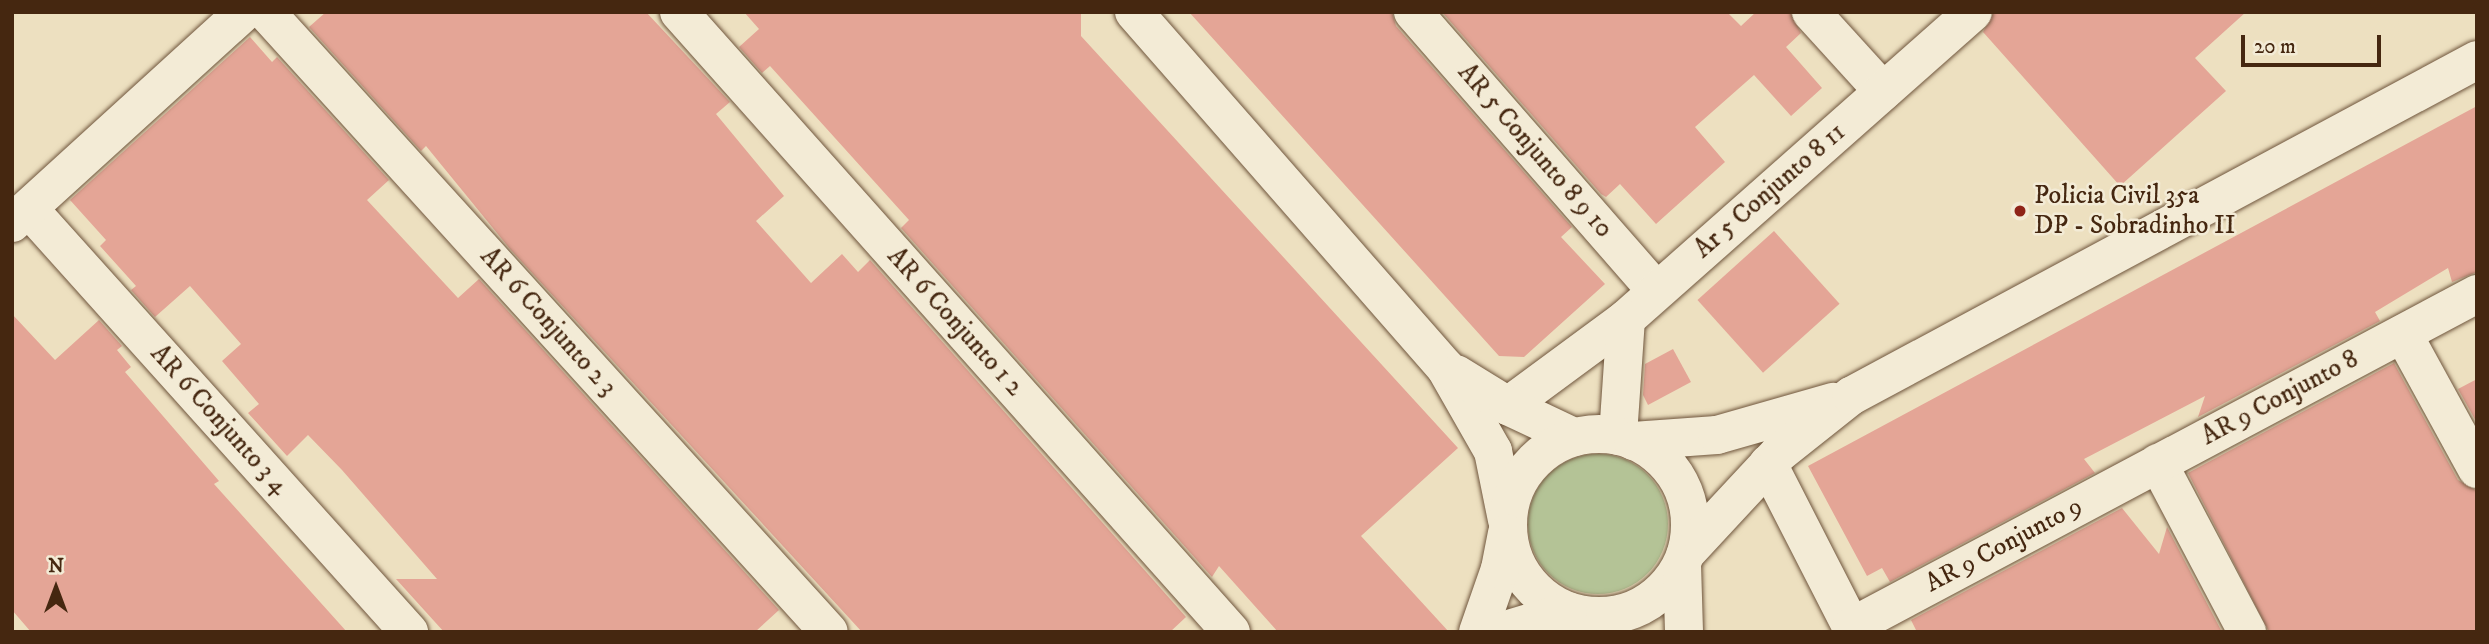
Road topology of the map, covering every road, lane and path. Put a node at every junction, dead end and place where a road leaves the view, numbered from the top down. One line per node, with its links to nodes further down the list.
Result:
1 (244, 12): 10 (street)
2 (266, 12): 28 (street, AR 6 Conjunto 2 3)
3 (679, 12): 29 (street, AR 6 Conjunto 1 2)
4 (1134, 12): 15 (street)
5 (1413, 12): 11 (street, AR 5 Conjunto 8 9 10)
6 (1811, 12): 9 (street)
7 (1973, 12): 9 (street, Ar 5 Conjunto 8 11)
8 (2477, 60): 16 (street)
9 (1883, 91): 11 (street, Ar 5 Conjunto 8 11)
10 (21, 216): 27 (street, AR 6 Conjunto 3 4)
11 (1656, 290): 13 (street, Ar 5 Conjunto 8 11)
12 (2477, 294): 14 (street, AR 9 Conjunto 8)
13 (1626, 319): 17 (street, Ar 5 Conjunto 8 11); 19 (street)
14 (2403, 334): 20 (street, AR 9 Conjunto 8); 22 (street)
15 (1445, 367): 17 (street); 23 (street)
16 (1851, 396): 19 (street); 21 (street)
17 (1508, 406): 18 (street)
18 (1574, 437): 19 (street); 23 (street)
19 (1626, 439): 24 (street)
20 (2158, 463): 26 (street, AR 9 Conjunto 9); 33 (street)
21 (1768, 464): 24 (street); 26 (street)
22 (2477, 469)
23 (1507, 527): 25 (street); 30 (street)
24 (1684, 558): 25 (street); 32 (street)
25 (1584, 619): 31 (street)
26 (1852, 629)
27 (408, 632)
28 (829, 632)
29 (1231, 632)
30 (1478, 632)
31 (1499, 632)
32 (1684, 632)
33 (2247, 632)

